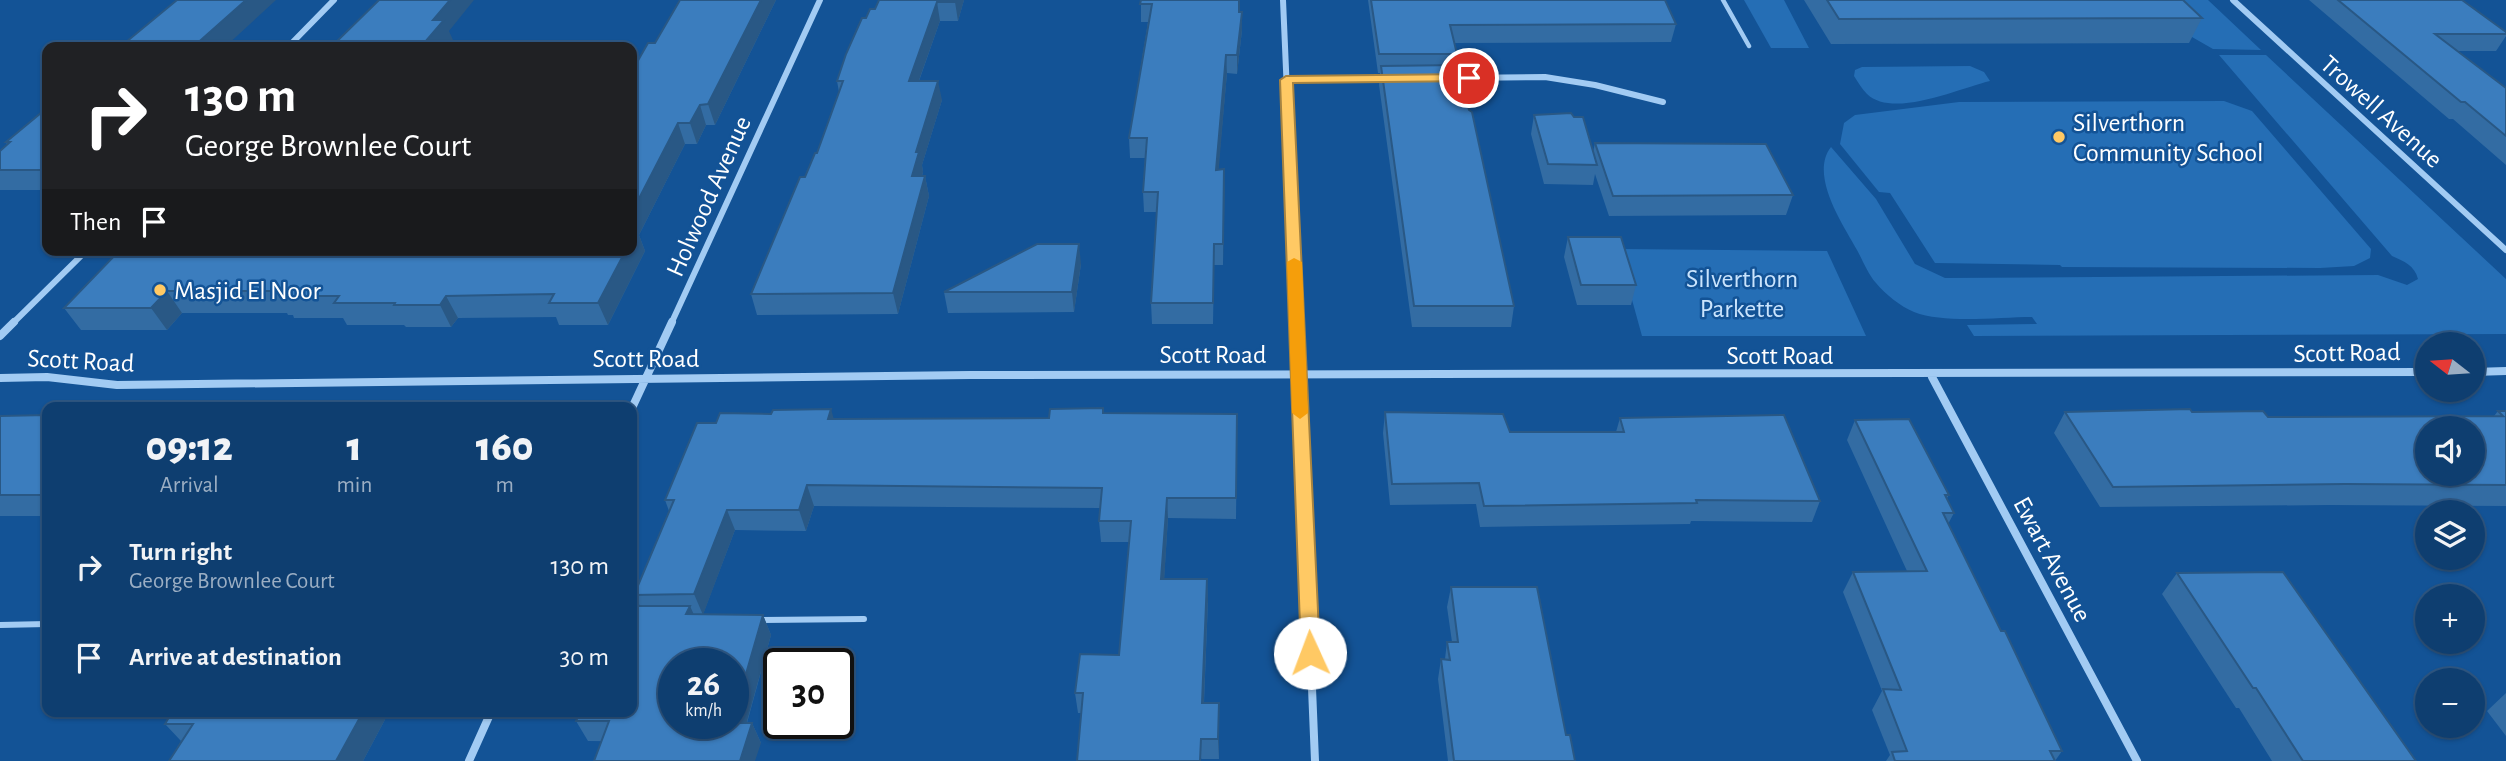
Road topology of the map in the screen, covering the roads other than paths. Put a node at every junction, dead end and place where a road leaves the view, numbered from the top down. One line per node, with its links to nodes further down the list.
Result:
1 (334, 0): 6 (street)
2 (820, 0): 21 (street, Holwood Avenue)
3 (1283, 0): 10 (street)
4 (1723, 0): 7 (lane)
5 (2233, 0): 12 (street, Trowell Avenue)
6 (293, 42)
7 (1749, 46)
8 (1451, 78): 11 (street)
9 (1397, 79): 10 (street)
10 (1286, 80): 18 (street)
11 (1663, 102)
12 (2506, 250)
13 (82, 256): 14 (street)
14 (0, 336)
15 (2506, 371): 17 (street)
16 (2415, 372): 19 (street, Scott Road)
17 (2485, 372)
18 (1297, 375): 19 (street, Scott Road); 21 (street, Scott Road); 29 (street)
19 (1932, 377): 30 (street, Ewart Avenue)
20 (0, 378): 21 (street, Scott Road)
21 (647, 379): 22 (street, Holwood Avenue)
22 (635, 402)
23 (864, 619): 24 (lane)
24 (755, 620)
25 (42, 624): 26 (lane)
26 (0, 625)
27 (489, 717): 28 (street)
28 (469, 761)
29 (1315, 761)
30 (2137, 761)

